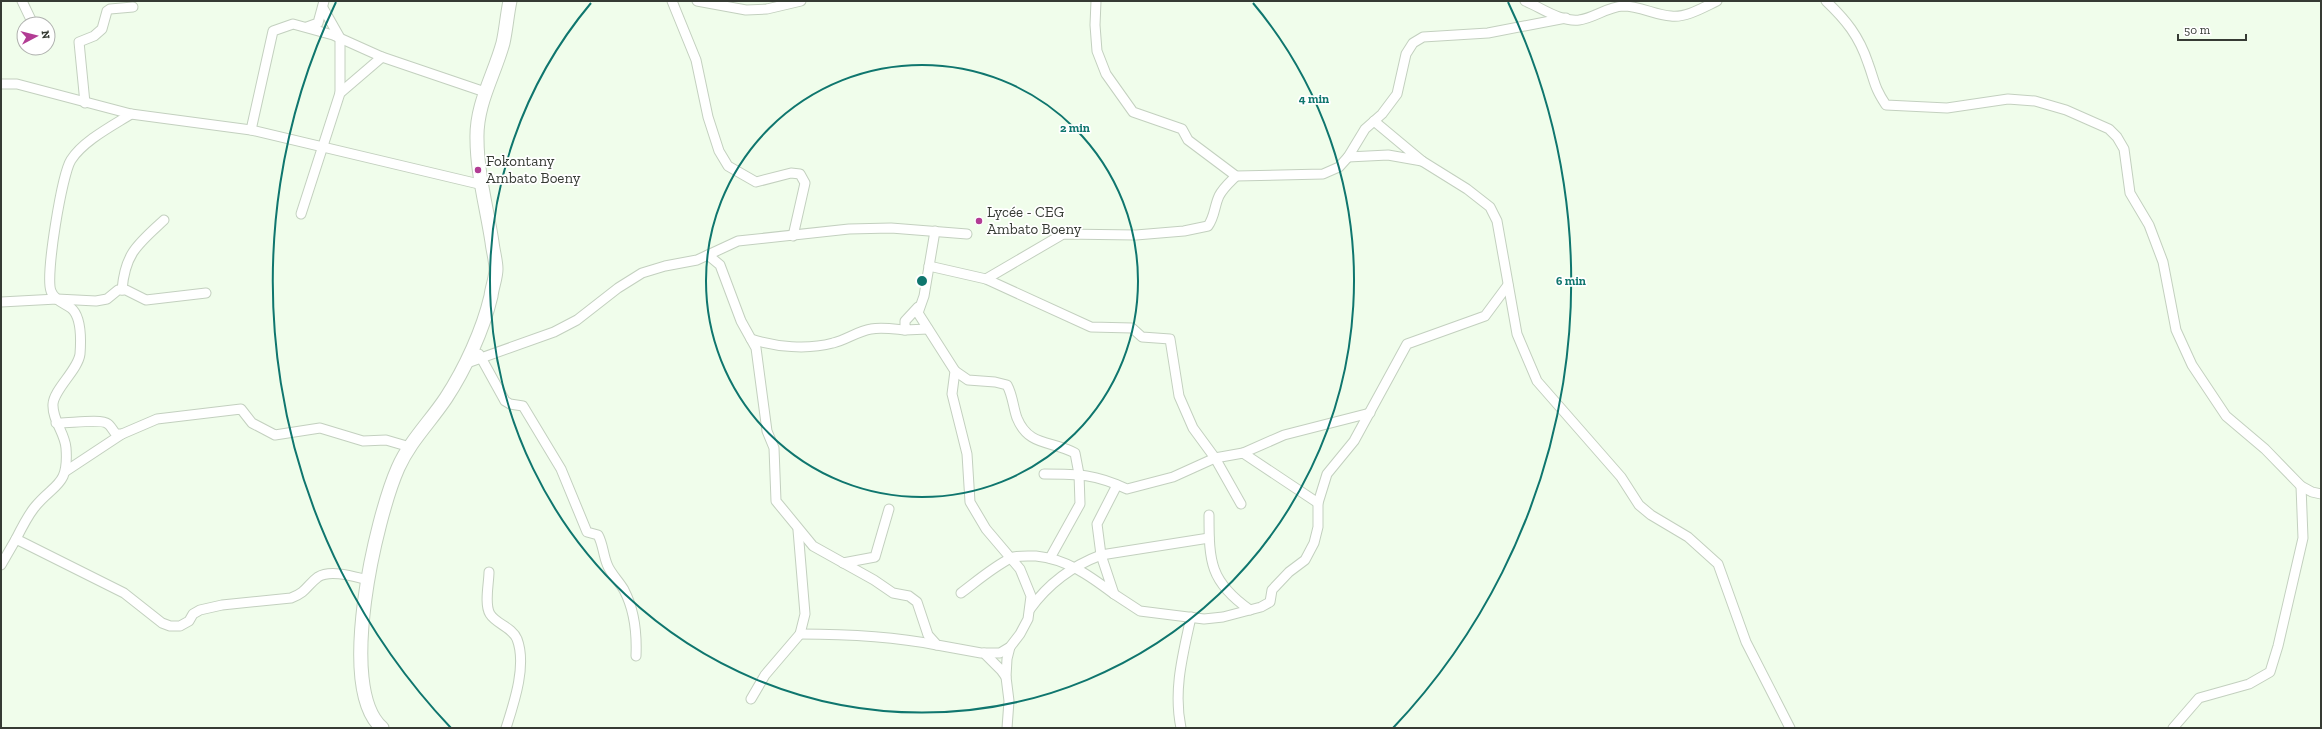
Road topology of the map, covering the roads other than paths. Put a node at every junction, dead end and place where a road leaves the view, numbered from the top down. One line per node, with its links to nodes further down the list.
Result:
1 (22, 1): 13 (street)
2 (510, 1): 19 (street)
3 (672, 1): 34 (street)
4 (697, 1): 5 (street)
5 (801, 1)
6 (1096, 1): 28 (street)
7 (1525, 1): 14 (street)
8 (1717, 1): 11 (street)
9 (1826, 1): 61 (street)
10 (324, 4): 15 (street); 16 (street)
11 (1619, 4): 14 (street)
12 (133, 7): 21 (street)
13 (30, 16)
14 (1566, 18): 23 (street)
15 (306, 28): 16 (street); 24 (street)
16 (340, 38): 17 (street); 20 (street)
17 (382, 58): 19 (street); 20 (street)
18 (1, 84): 21 (street)
19 (485, 92): 29 (street)
20 (340, 93): 25 (street)
21 (85, 103): 22 (street)
22 (131, 114): 24 (street); 41 (street)
23 (1374, 121): 26 (street); 27 (street)
24 (251, 130): 25 (street)
25 (323, 147): 29 (street); 30 (street)
26 (1348, 157): 27 (street); 28 (street)
27 (1422, 161): 38 (street)
28 (1236, 176): 37 (street)
29 (483, 185): 47 (street)
30 (301, 214)
31 (164, 220): 39 (street)
32 (935, 231): 33 (street); 34 (street); 36 (street)
33 (966, 234)
34 (792, 236): 35 (street)
35 (708, 255): 46 (street); 48 (street)
36 (929, 266): 37 (street); 43 (street)
37 (986, 279): 56 (street)
38 (1508, 285): 51 (street); 94 (street)
39 (122, 290): 40 (street); 41 (street)
40 (206, 293)
41 (56, 299): 42 (street); 52 (street)
42 (1, 302)
43 (918, 307): 44 (street); 45 (street)
44 (928, 329): 45 (street); 50 (street)
45 (905, 330): 46 (street)
46 (751, 339): 67 (street)
47 (473, 347): 48 (street); 49 (street)
48 (482, 358): 49 (street); 87 (street)
49 (467, 363): 54 (street)
50 (956, 371): 59 (street); 71 (street)
51 (1370, 413): 55 (street); 63 (street)
52 (56, 423): 53 (street); 57 (street)
53 (122, 434): 54 (street); 57 (street)
54 (410, 446): 77 (street)
55 (1243, 453): 56 (street); 63 (street)
56 (1215, 458): 60 (street); 64 (street)
57 (66, 471): 69 (street)
58 (1044, 474): 59 (street)
59 (1079, 474): 60 (street); 72 (street)
60 (1117, 485): 70 (street)
61 (2301, 486): 62 (street); 95 (street)
62 (2321, 494)
63 (1318, 503): 80 (street)
64 (1241, 504)
65 (889, 509): 73 (street)
66 (1209, 515): 68 (street)
67 (798, 530): 73 (street); 83 (street)
68 (1209, 538): 70 (street); 80 (street)
69 (16, 539): 74 (street); 77 (street)
70 (1101, 555): 75 (street); 79 (street)
71 (1013, 558): 72 (street); 78 (street); 81 (street)
72 (1050, 558): 75 (street)
73 (843, 563): 84 (street)
74 (1, 565)
75 (1077, 567): 79 (street); 81 (street)
76 (489, 572): 91 (street)
77 (368, 580): 90 (street)
78 (961, 593)
79 (1114, 594): 82 (street)
80 (1250, 610): 82 (street)
81 (1029, 612): 85 (street)
82 (1191, 617): 93 (street)
83 (800, 634): 84 (street); 89 (street)
84 (937, 645): 86 (street)
85 (1010, 647): 86 (street); 88 (street)
86 (984, 653): 88 (street)
87 (636, 656)
88 (1006, 677): 92 (street)
89 (751, 699)
90 (376, 726)
91 (506, 728)
92 (1007, 728)
93 (1181, 728)
94 (1790, 728)
95 (2173, 728)

